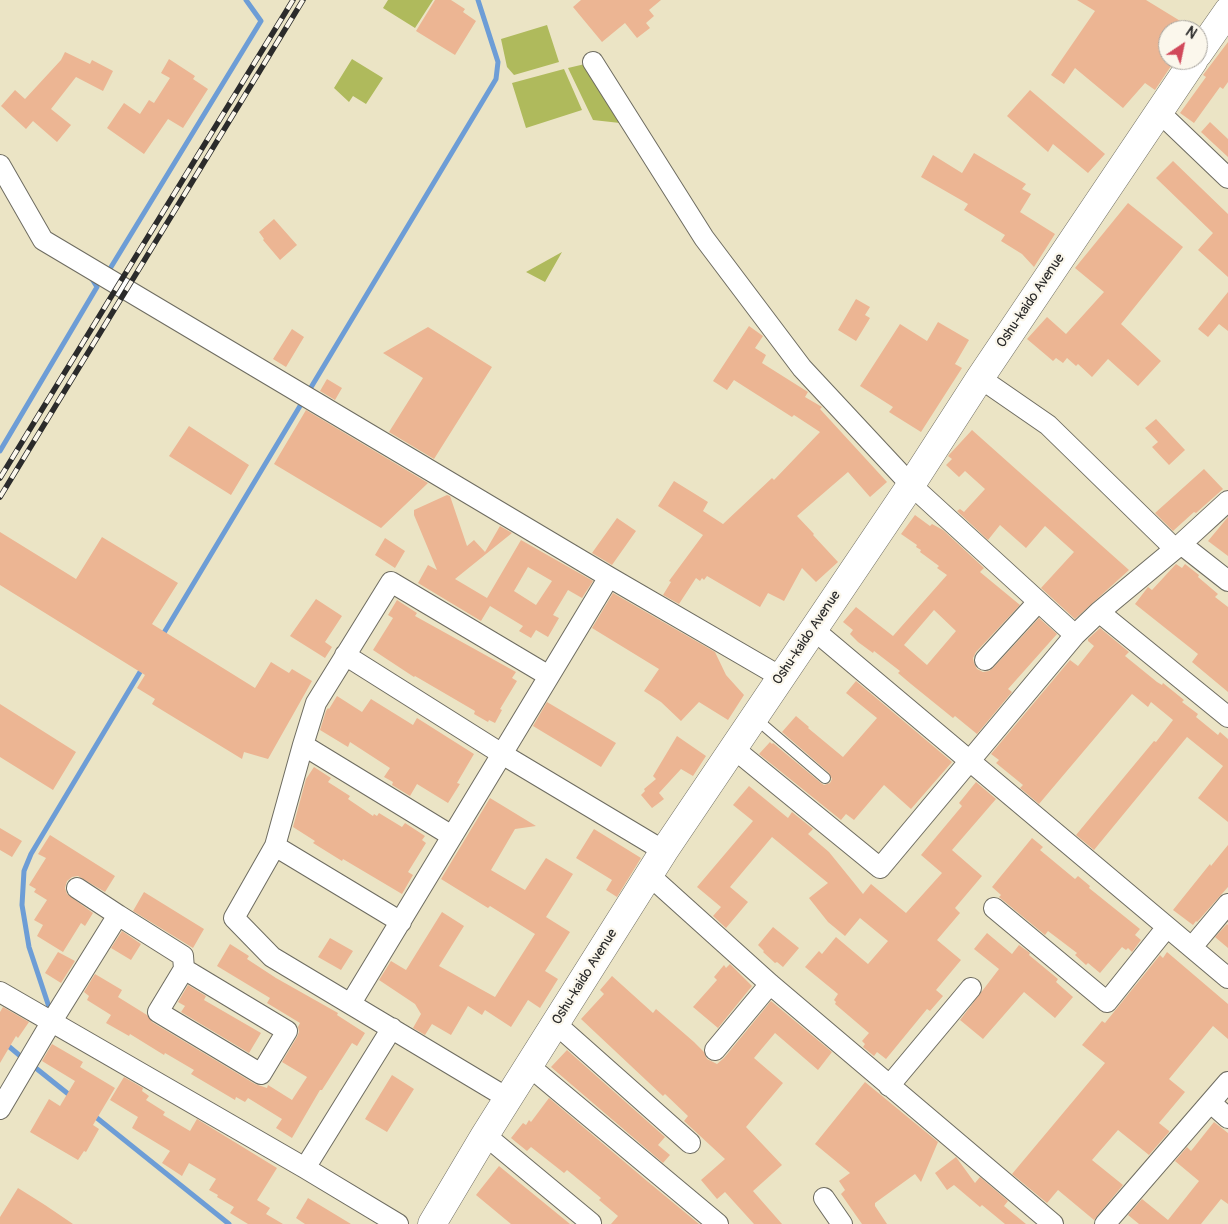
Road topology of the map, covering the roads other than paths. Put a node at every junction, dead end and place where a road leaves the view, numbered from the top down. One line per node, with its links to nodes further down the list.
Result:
1 (1228, 11): 2 (main road)
2 (1208, 40)
3 (593, 62): 9 (street)
4 (1187, 70): 5 (main road, Oshu-kaido Avenue)
5 (1158, 111): 7 (street); 8 (main road, Oshu-kaido Avenue)
6 (0, 165): 12 (street)
7 (1228, 178)
8 (980, 378): 9 (main road, Oshu-kaido Avenue); 11 (street)
9 (911, 486): 14 (street); 16 (main road, Oshu-kaido Avenue)
10 (1228, 501): 11 (street)
11 (1178, 546): 13 (street); 15 (street)
12 (609, 577): 20 (street); 21 (street)
13 (1228, 580)
14 (1038, 602): 17 (street); 19 (street)
15 (1099, 612): 17 (street); 22 (street)
16 (814, 630): 21 (main road, Oshu-kaido Avenue); 27 (street)
17 (1075, 635): 27 (street)
18 (345, 655): 20 (street); 24 (street); 26 (street)
19 (985, 660)
20 (549, 676): 26 (street)
21 (781, 677): 23 (main road, Oshu-kaido Avenue)
22 (1228, 717)
23 (754, 718): 25 (main road, Oshu-kaido Avenue); 28 (lane)
24 (302, 745): 29 (street); 30 (street)
25 (733, 748): 27 (street); 31 (main road, Oshu-kaido Avenue)
26 (502, 754): 29 (street); 31 (street)
27 (969, 760): 38 (street)
28 (825, 778)
29 (452, 836): 37 (street)
30 (275, 846): 37 (street); 45 (street)
31 (664, 851): 32 (main road, Oshu-kaido Avenue)
32 (649, 875): 42 (street); 47 (main road, Oshu-kaido Avenue)
33 (77, 888): 36 (street)
34 (1228, 904): 39 (street)
35 (994, 908): 38 (street)
36 (118, 915): 40 (street); 46 (street)
37 (401, 922): 45 (street)
38 (1167, 927): 39 (street)
39 (1192, 947): 41 (street)
40 (184, 969): 40 (street)
41 (1227, 975)
42 (770, 984): 49 (street); 53 (street)
43 (970, 988): 53 (street)
44 (0, 992): 46 (street)
45 (351, 1003): 48 (street)
46 (52, 1021): 51 (street); 60 (street)
47 (556, 1024): 50 (main road, Oshu-kaido Avenue); 59 (street)
48 (392, 1028): 54 (street); 60 (street)
49 (715, 1051)
50 (529, 1066): 54 (main road, Oshu-kaido Avenue); 65 (street)
51 (7, 1080): 56 (street)
52 (1228, 1082): 55 (street)
53 (889, 1086): 67 (street)
54 (509, 1099): 58 (main road, Oshu-kaido Avenue)
55 (1211, 1103): 57 (street); 68 (street)
56 (0, 1109)
57 (1228, 1118)
58 (485, 1135): 63 (main road, Oshu-kaido Avenue); 64 (street)
59 (690, 1143)
60 (305, 1168): 62 (street)
61 (824, 1198): 66 (street)
62 (398, 1224)
63 (432, 1224)
64 (591, 1224)
65 (718, 1224)
66 (842, 1224)
67 (1053, 1224)
68 (1105, 1224)

